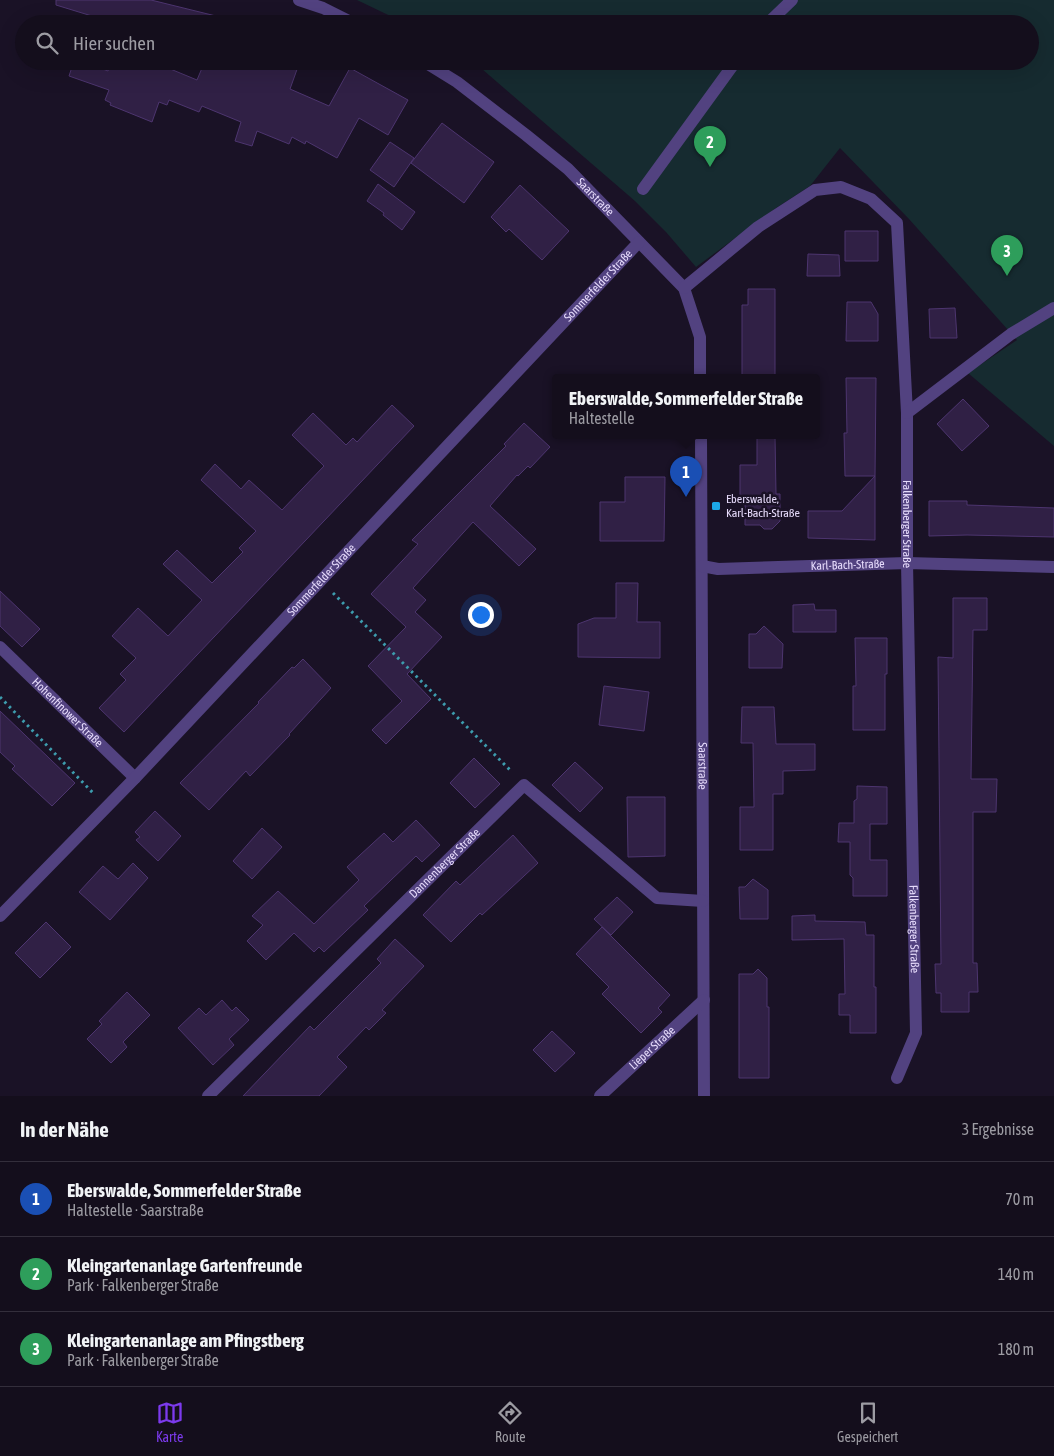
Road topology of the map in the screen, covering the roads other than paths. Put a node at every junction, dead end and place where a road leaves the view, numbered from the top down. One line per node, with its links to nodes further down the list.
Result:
1 (299, 0): 3 (street)
2 (792, 0): 4 (street)
3 (337, 15)
4 (776, 15)
5 (438, 70): 8 (street, Saarstraße)
6 (729, 70): 7 (street)
7 (643, 188)
8 (639, 242): 9 (street, Saarstraße); 18 (street, Sommerfelder Straße)
9 (684, 288): 11 (street, Saarstraße); 12 (street, Falkenberger Straße)
10 (1054, 308): 12 (street)
11 (700, 374)
12 (907, 413): 14 (street, Falkenberger Straße)
13 (701, 439): 15 (street, Saarstraße)
14 (907, 563): 15 (street, Karl-Bach-Straße); 16 (street, Karl-Bach-Straße); 22 (street, Falkenberger Straße)
15 (702, 566): 19 (street, Saarstraße)
16 (1054, 567)
17 (0, 647): 18 (street, Hohenfinower Straße)
18 (135, 778): 20 (street, Sommerfelder Straße)
19 (703, 901): 21 (street, Saarstraße); 23 (street, Dannenberger Straße)
20 (0, 916)
21 (704, 1000): 24 (street, Lieper Straße); 25 (street, Saarstraße)
22 (897, 1078)
23 (208, 1096)
24 (600, 1096)
25 (704, 1096)

